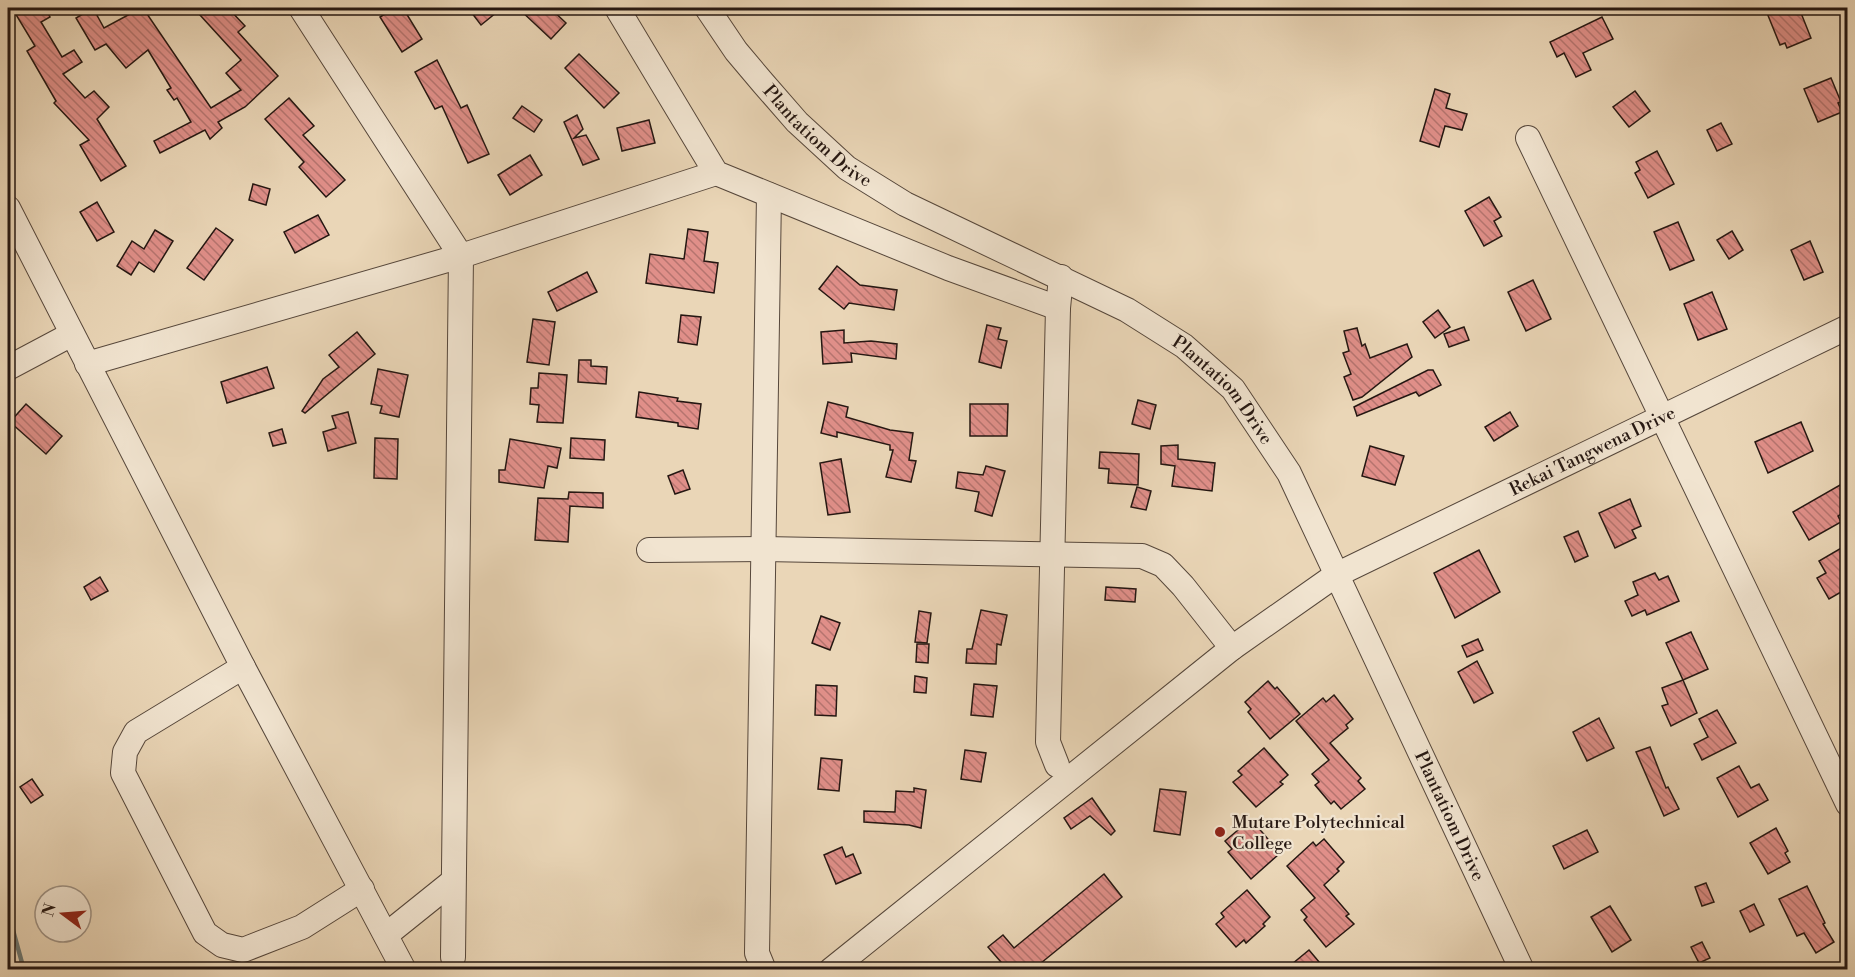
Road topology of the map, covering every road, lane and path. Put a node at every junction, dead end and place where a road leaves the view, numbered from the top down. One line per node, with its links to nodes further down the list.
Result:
1 (301, 8): 8 (street)
2 (617, 8): 5 (street)
3 (707, 8): 9 (street, Plantatiom Drive)
4 (1528, 138): 15 (street)
5 (716, 173): 6 (street); 8 (street)
6 (769, 195): 10 (street); 16 (street)
7 (8, 208): 12 (street)
8 (461, 256): 13 (street); 24 (street)
9 (1061, 277): 10 (street); 19 (street, Plantatiom Drive)
10 (1058, 308): 18 (street)
11 (1848, 327): 15 (street, Rekai Tangwena Drive)
12 (72, 334): 13 (street); 14 (street)
13 (87, 364): 21 (street)
14 (8, 368)
15 (1661, 416): 19 (street, Rekai Tangwena Drive); 23 (street)
16 (764, 549): 17 (street); 18 (street); 29 (street)
17 (649, 550)
18 (1053, 556): 20 (street); 22 (street)
19 (1336, 575): 20 (street, Rekai Tangwena Drive); 31 (street, Plantatiom Drive)
20 (1232, 648): 30 (street, Rekai Tangwena Drive)
21 (243, 667): 25 (street); 25 (street)
22 (1058, 765)
23 (1848, 804)
24 (452, 882): 26 (street); 27 (street)
25 (362, 889): 26 (street)
26 (386, 935): 28 (street)
27 (453, 957)
28 (404, 969)
29 (764, 969)
30 (831, 969)
31 (1522, 969)

